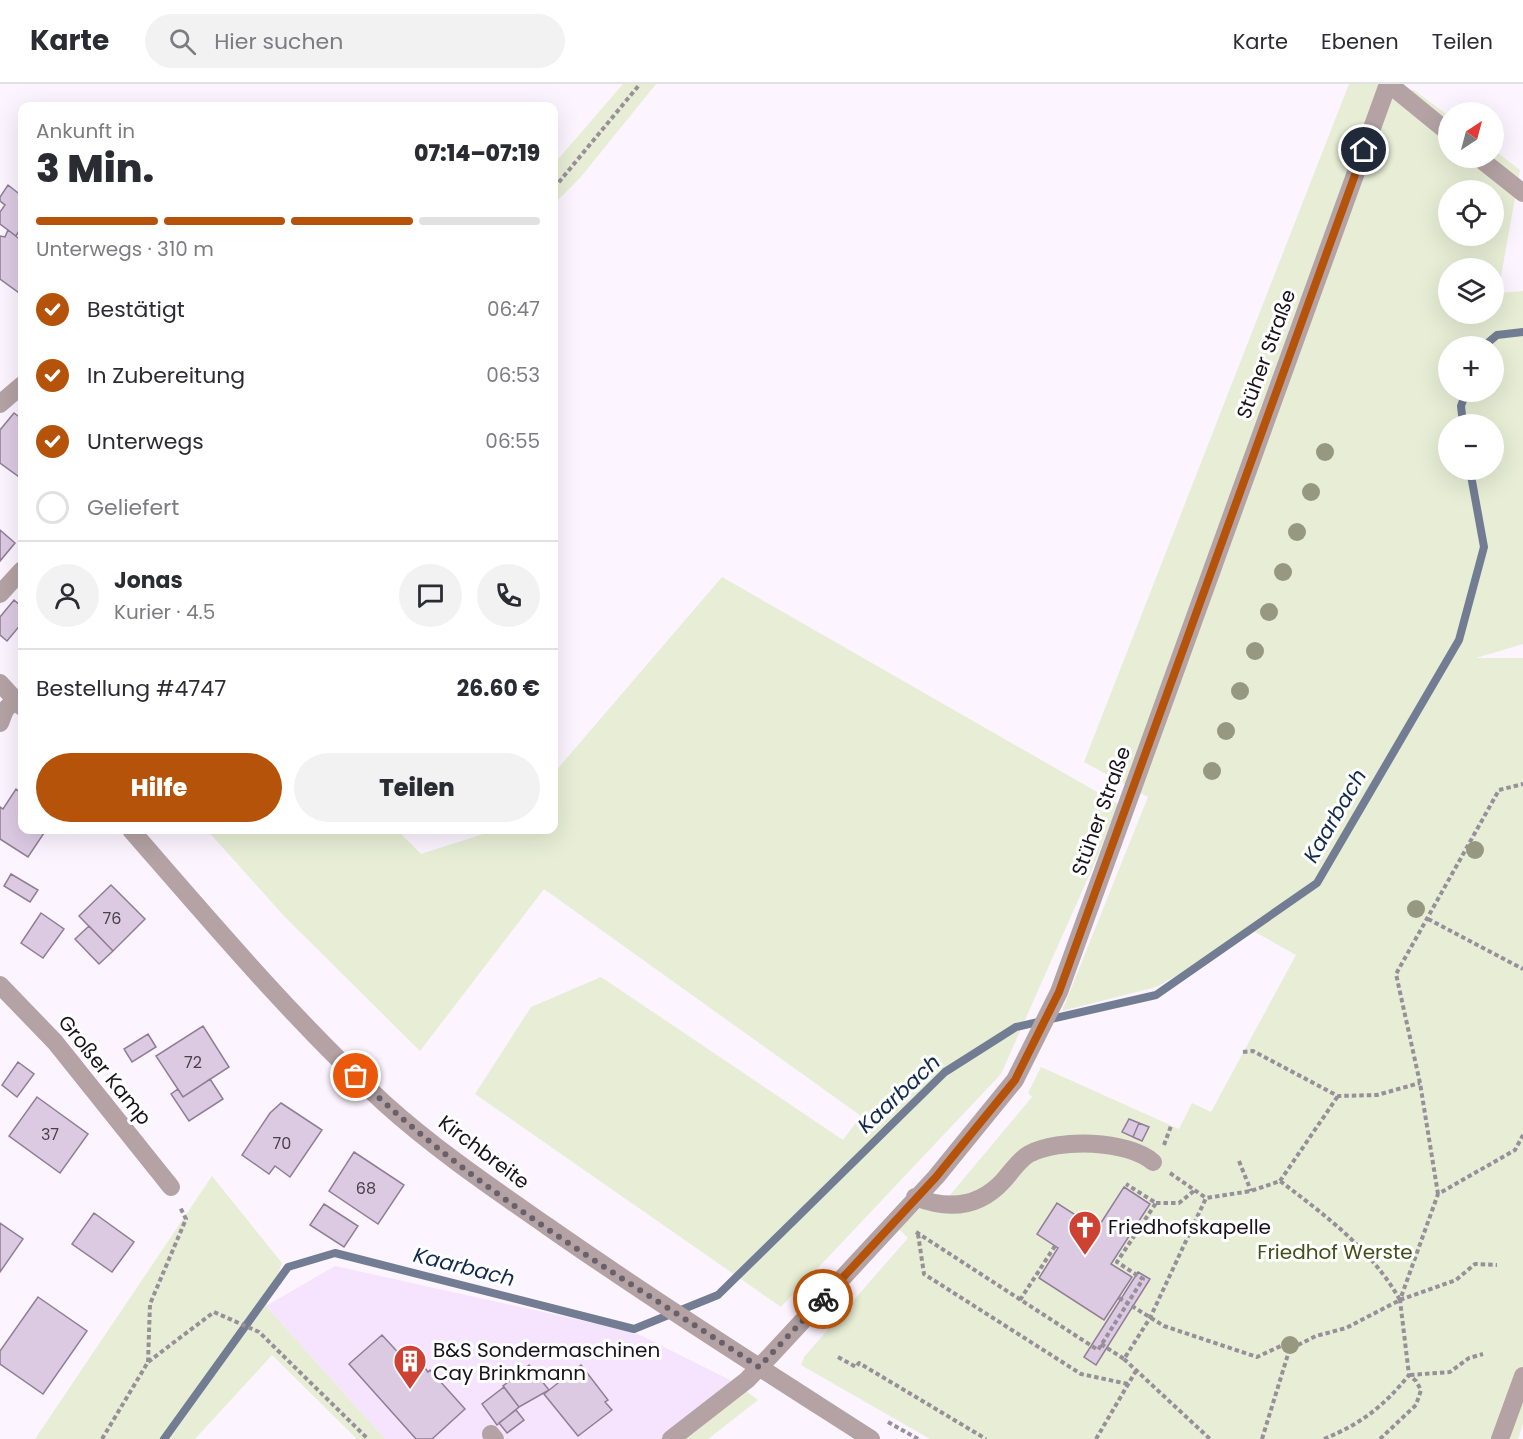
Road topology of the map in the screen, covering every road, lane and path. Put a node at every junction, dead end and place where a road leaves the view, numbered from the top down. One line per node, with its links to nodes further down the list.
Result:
1 (640, 84): 5 (path)
2 (1388, 84): 3 (street); 34 (street, Stüher Straße)
3 (1438, 124)
4 (1492, 168): 6 (street)
5 (558, 183)
6 (1523, 193)
7 (18, 388): 8 (street)
8 (0, 404)
9 (18, 574): 10 (street)
10 (0, 594)
11 (0, 683): 12 (street)
12 (18, 702)
13 (18, 704): 14 (street)
14 (0, 723)
15 (1523, 784): 17 (path)
16 (135, 834): 54 (street, Kirchbreite)
17 (1428, 919): 18 (path); 21 (path)
18 (1523, 970)
19 (0, 985): 30 (street, Großer Kamp)
20 (1243, 1052): 22 (path)
21 (1420, 1083): 22 (path); 33 (path)
22 (1338, 1096): 28 (path)
23 (1171, 1126): 25 (path)
24 (1523, 1135): 33 (path)
25 (1167, 1139)
26 (1239, 1161): 32 (path)
27 (1154, 1162): 31 (path); 34 (street)
28 (1280, 1181): 32 (path); 43 (path)
29 (1126, 1184): 36 (path)
30 (171, 1187): 53 (path)
31 (1195, 1190): 35 (path); 36 (path)
32 (1251, 1191): 35 (path)
33 (1438, 1194): 43 (path)
34 (915, 1197): 54 (street, Stüher Straße)
35 (1206, 1198): 45 (path)
36 (1156, 1203): 44 (path)
37 (918, 1234): 58 (path)
38 (928, 1240): 42 (path)
39 (1055, 1245): 42 (path)
40 (1497, 1265): 43 (path)
41 (1119, 1298): 44 (path)
42 (1020, 1300): 46 (path)
43 (1400, 1300): 48 (path); 56 (path)
44 (1127, 1303): 45 (path); 46 (path)
45 (1150, 1318): 47 (path); 52 (path)
46 (1101, 1344): 52 (path)
47 (1285, 1344): 48 (path); 49 (path)
48 (1296, 1346): 49 (path)
49 (1289, 1351): 66 (path)
50 (1483, 1354): 56 (path)
51 (838, 1357): 63 (path)
52 (1124, 1359): 55 (path)
53 (148, 1362): 59 (path); 60 (path)
54 (759, 1367): 61 (street, Stüher Straße); 62 (street, Kirchbreite)
55 (1137, 1369): 58 (path); 65 (path)
56 (1409, 1375): 67 (path); 68 (path)
57 (1523, 1376): 69 (street)
58 (1128, 1384): 64 (path)
59 (102, 1439)
60 (368, 1439)
61 (671, 1439)
62 (871, 1439)
63 (986, 1439)
64 (1095, 1439)
65 (1210, 1439)
66 (1262, 1439)
67 (1324, 1439)
68 (1380, 1439)
69 (1500, 1439)

